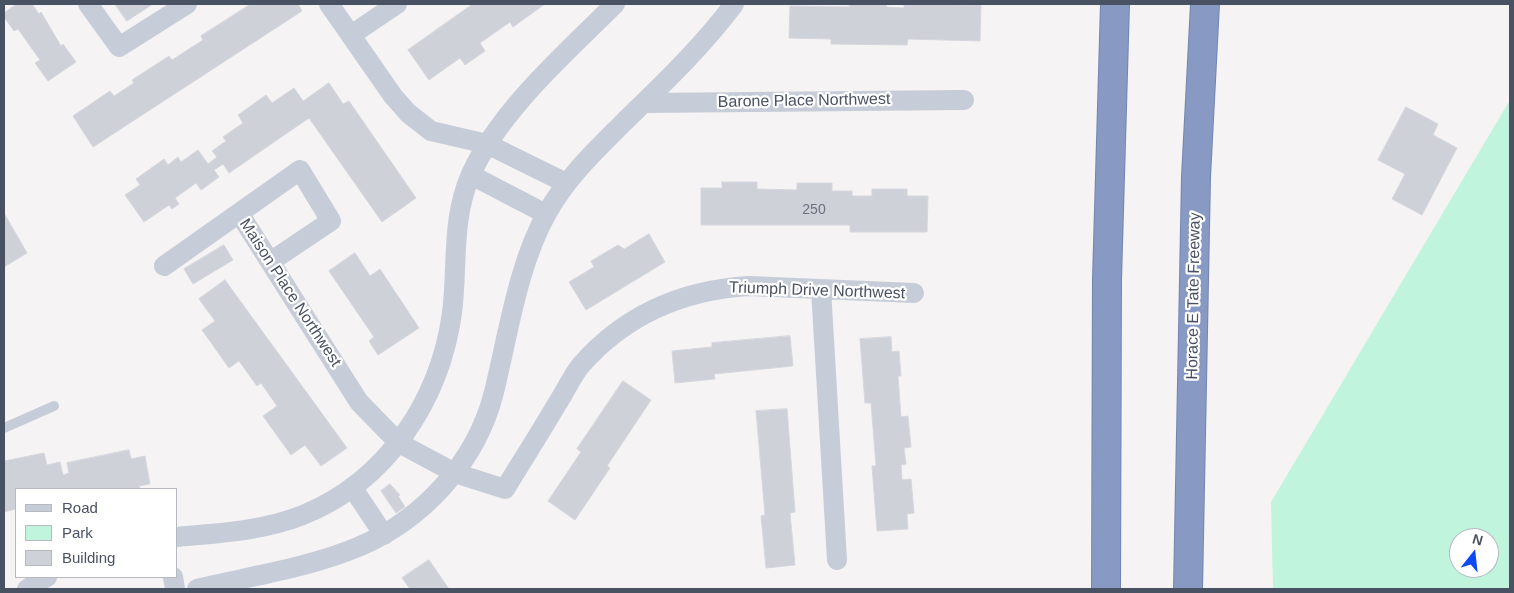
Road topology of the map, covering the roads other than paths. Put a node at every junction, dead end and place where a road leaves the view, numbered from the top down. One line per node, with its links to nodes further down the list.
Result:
1 (88, 4): 2 (street)
2 (187, 4)
3 (330, 4): 9 (street)
4 (396, 4): 9 (street)
5 (615, 4): 12 (street)
6 (734, 4): 11 (street)
7 (1116, 4): 32 (highway)
8 (1205, 4): 33 (highway, Horace E Tate Freeway)
9 (351, 35): 12 (street)
10 (964, 100): 11 (street, Barone Place Northwest)
11 (644, 103): 14 (street)
12 (487, 144): 13 (street); 14 (street)
13 (471, 175): 16 (street); 23 (street)
14 (566, 183): 16 (street)
15 (239, 213): 17 (street, Maison Place Northwest); 17 (street); 18 (street, Maison Place Northwest)
16 (546, 214): 24 (street)
17 (270, 262): 23 (street, Maison Place Northwest)
18 (164, 266)
19 (821, 289): 20 (street, Triumph Drive Northwest); 24 (street, Triumph Drive Northwest); 28 (street)
20 (914, 293)
21 (54, 406): 22 (lane)
22 (4, 428)
23 (399, 443): 24 (street, Maison Place Northwest); 25 (street)
24 (455, 473): 26 (street)
25 (352, 487): 26 (street); 27 (street)
26 (384, 534): 31 (street)
27 (178, 537)
28 (837, 560)
29 (45, 578): 30 (street)
30 (27, 589)
31 (197, 589)
32 (1106, 589)
33 (1188, 589)

